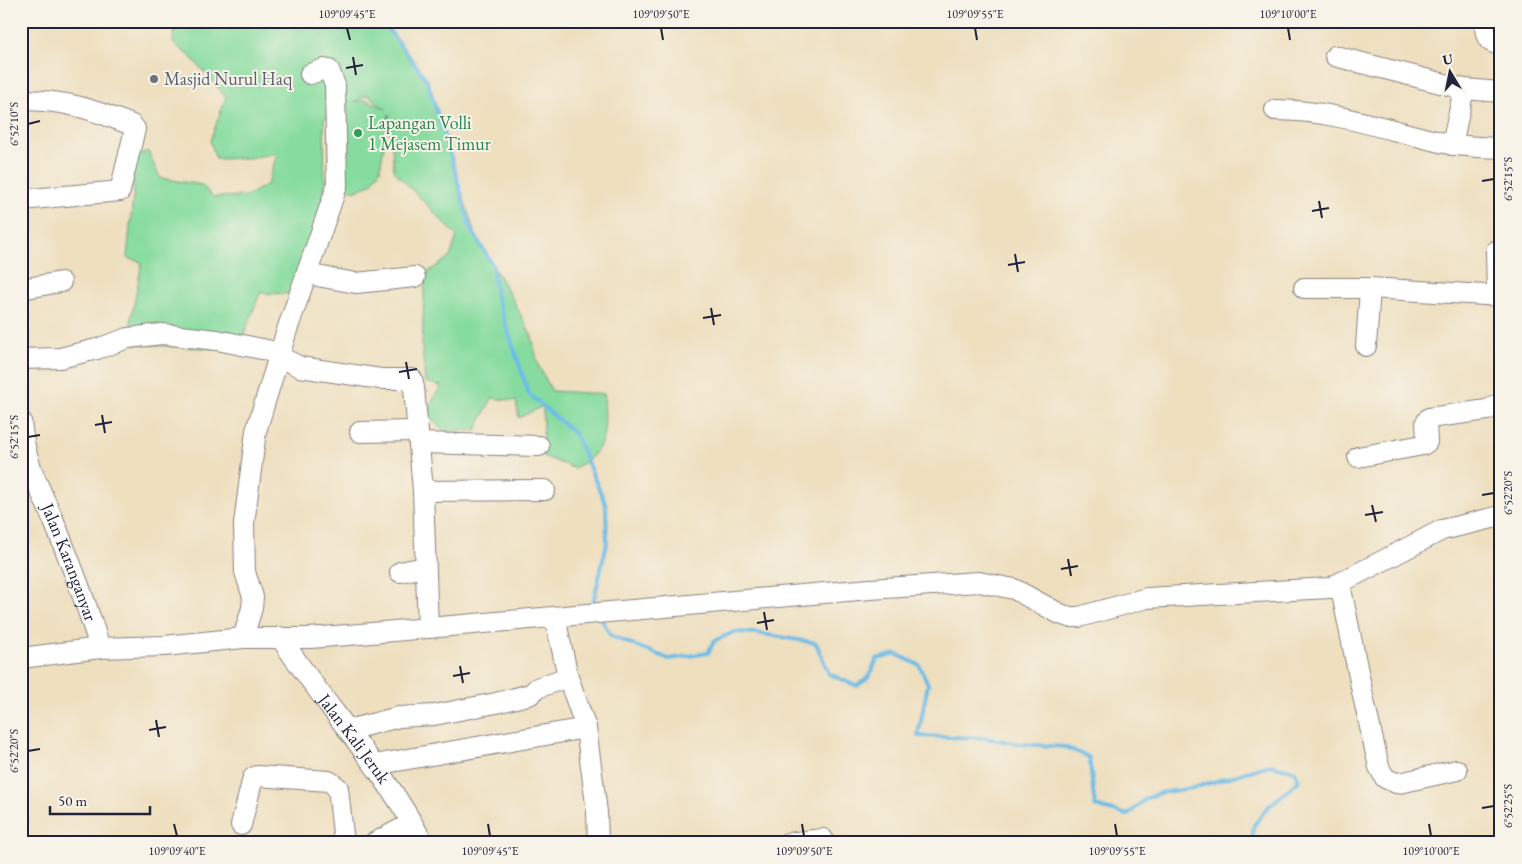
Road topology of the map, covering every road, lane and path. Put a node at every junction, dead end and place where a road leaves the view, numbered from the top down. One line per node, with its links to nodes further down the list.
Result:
1 (1484, 21): 2 (street)
2 (1501, 45)
3 (1335, 56): 5 (street)
4 (310, 74): 13 (street)
5 (1464, 89): 6 (street); 9 (street)
6 (1501, 92)
7 (21, 100): 11 (street)
8 (1275, 110): 9 (street)
9 (1452, 145): 10 (street)
10 (1501, 148)
11 (21, 200)
12 (1501, 248): 19 (street)
13 (306, 274): 14 (street); 21 (street)
14 (415, 277)
15 (61, 282): 18 (street)
16 (1304, 288): 17 (street)
17 (1370, 288): 19 (street); 20 (street)
18 (21, 289)
19 (1499, 295)
20 (1366, 346)
21 (279, 358): 22 (street); 26 (street); 37 (street)
22 (21, 359)
23 (1501, 404): 28 (street)
24 (21, 421): 38 (street, Jalan Karanganyar)
25 (360, 432): 26 (street)
26 (419, 437): 27 (street); 30 (street)
27 (539, 446)
28 (1358, 457)
29 (545, 490): 30 (street)
30 (423, 491): 32 (street)
31 (1501, 516): 34 (street)
32 (425, 567): 33 (street); 36 (street)
33 (400, 572)
34 (1340, 584): 35 (street); 44 (street)
35 (554, 617): 36 (street); 40 (street)
36 (428, 628): 37 (street)
37 (259, 638): 38 (street); 42 (street, Jalan Kali Jeruk)
38 (100, 648): 39 (street)
39 (21, 658)
40 (568, 677): 41 (street); 42 (street)
41 (586, 728): 43 (street); 51 (street)
42 (348, 730): 43 (street, Jalan Kali Jeruk)
43 (374, 765): 45 (street, Jalan Kali Jeruk)
44 (1457, 770)
45 (412, 823): 49 (street); 50 (street, Jalan Kali Jeruk)
46 (241, 825): 48 (street)
47 (823, 839): 52 (street)
48 (344, 843)
49 (374, 843)
50 (423, 843)
51 (598, 843)
52 (788, 843)

